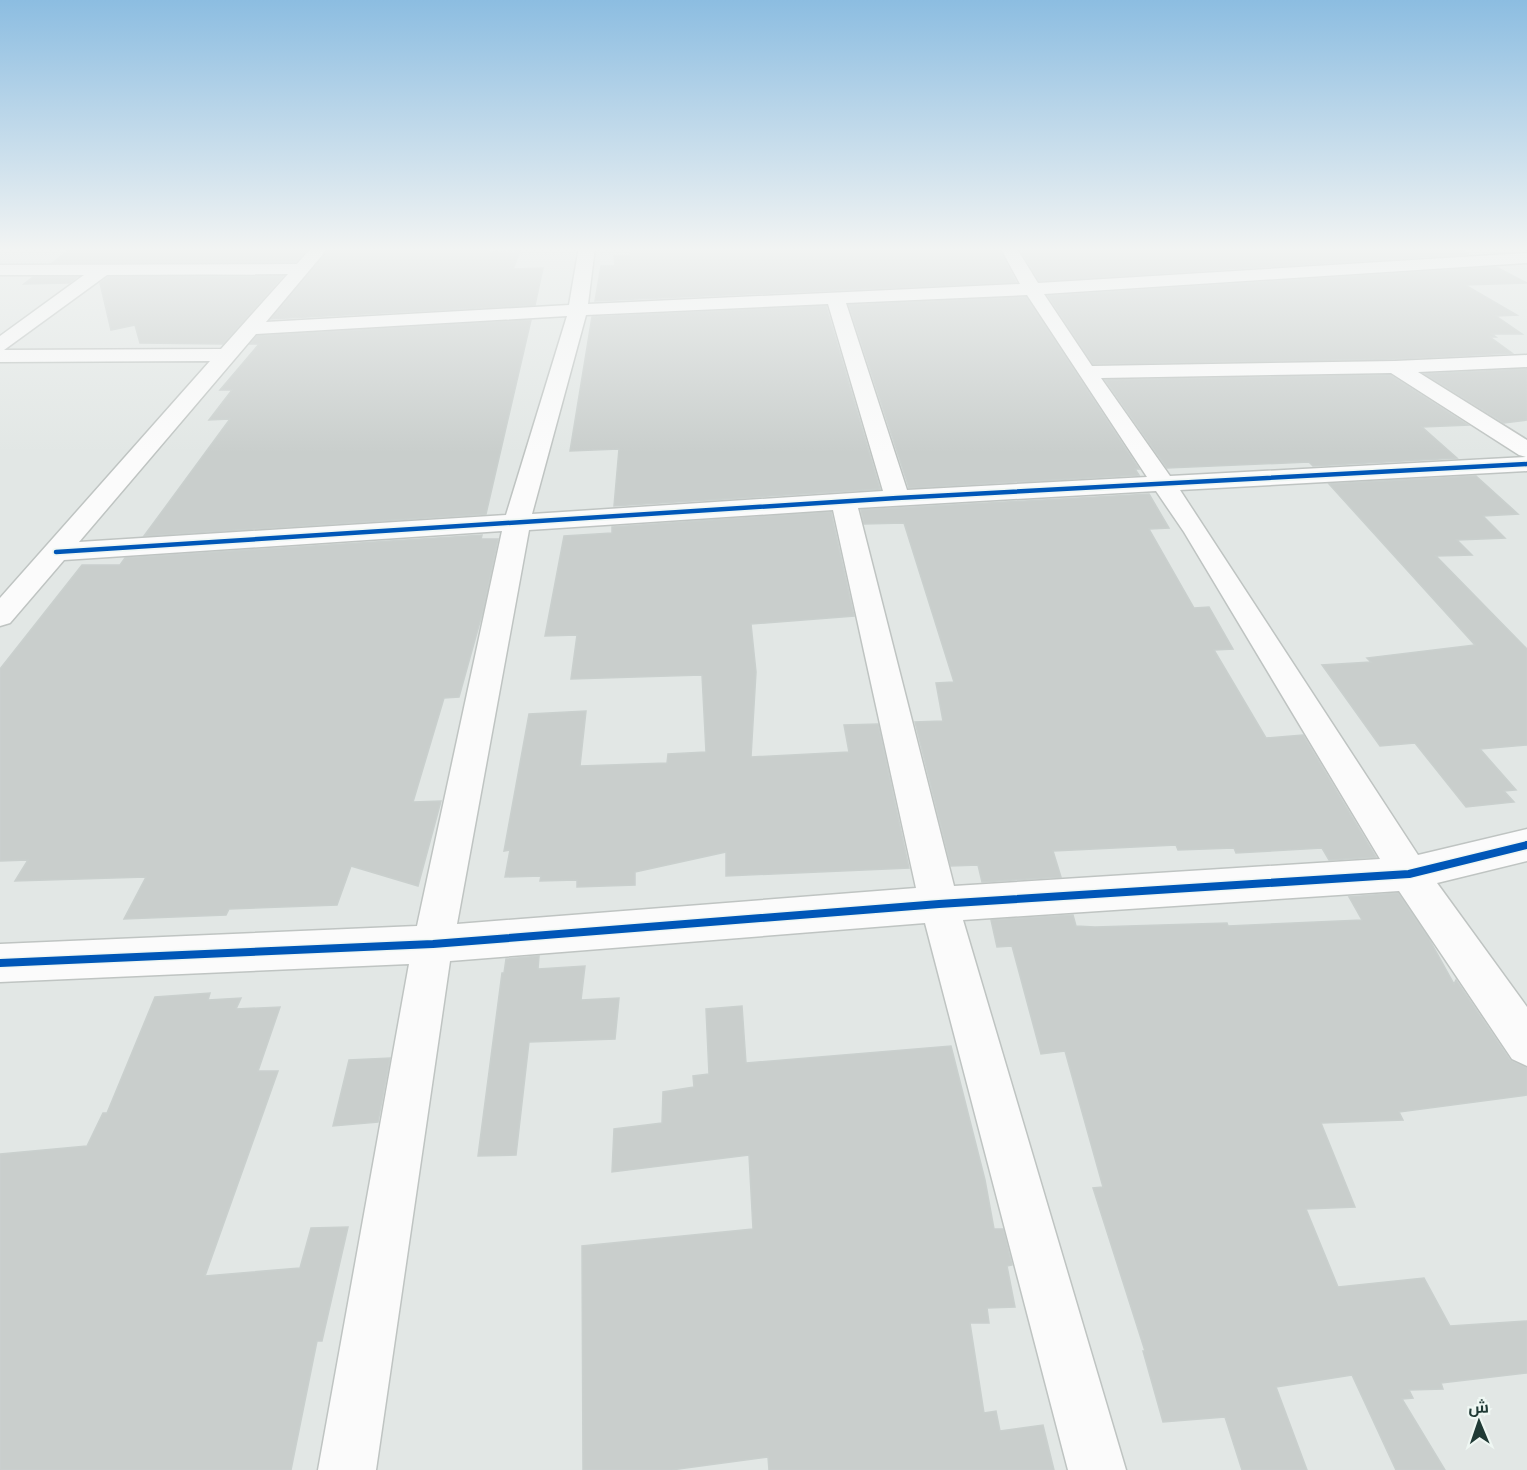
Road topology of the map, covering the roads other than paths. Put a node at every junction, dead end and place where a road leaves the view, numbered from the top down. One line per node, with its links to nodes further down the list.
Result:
1 (40, 316): 8 (street)
2 (260, 316): 7 (street)
3 (481, 316): 7 (street)
4 (576, 316): 19 (street)
5 (841, 316): 17 (street)
6 (1049, 316): 13 (street)
7 (248, 329): 9 (street)
8 (0, 345)
9 (226, 355): 10 (street); 20 (street)
10 (0, 356)
11 (1527, 361): 12 (street)
12 (1395, 367): 13 (street); 14 (street)
13 (1086, 372): 16 (street)
14 (1527, 450)
15 (1527, 464): 16 (street)
16 (1163, 483): 17 (street); 23 (street)
17 (897, 498): 18 (street)
18 (844, 502): 19 (street); 24 (street)
19 (517, 522): 20 (street); 25 (street)
20 (56, 552): 21 (street)
21 (0, 616)
22 (1527, 845): 23 (street)
23 (1409, 874): 24 (street); 27 (street)
24 (939, 904): 25 (street); 29 (street)
25 (433, 944): 26 (street); 28 (street)
26 (0, 963)
27 (1527, 1044)
28 (347, 1470)
29 (1097, 1470)

